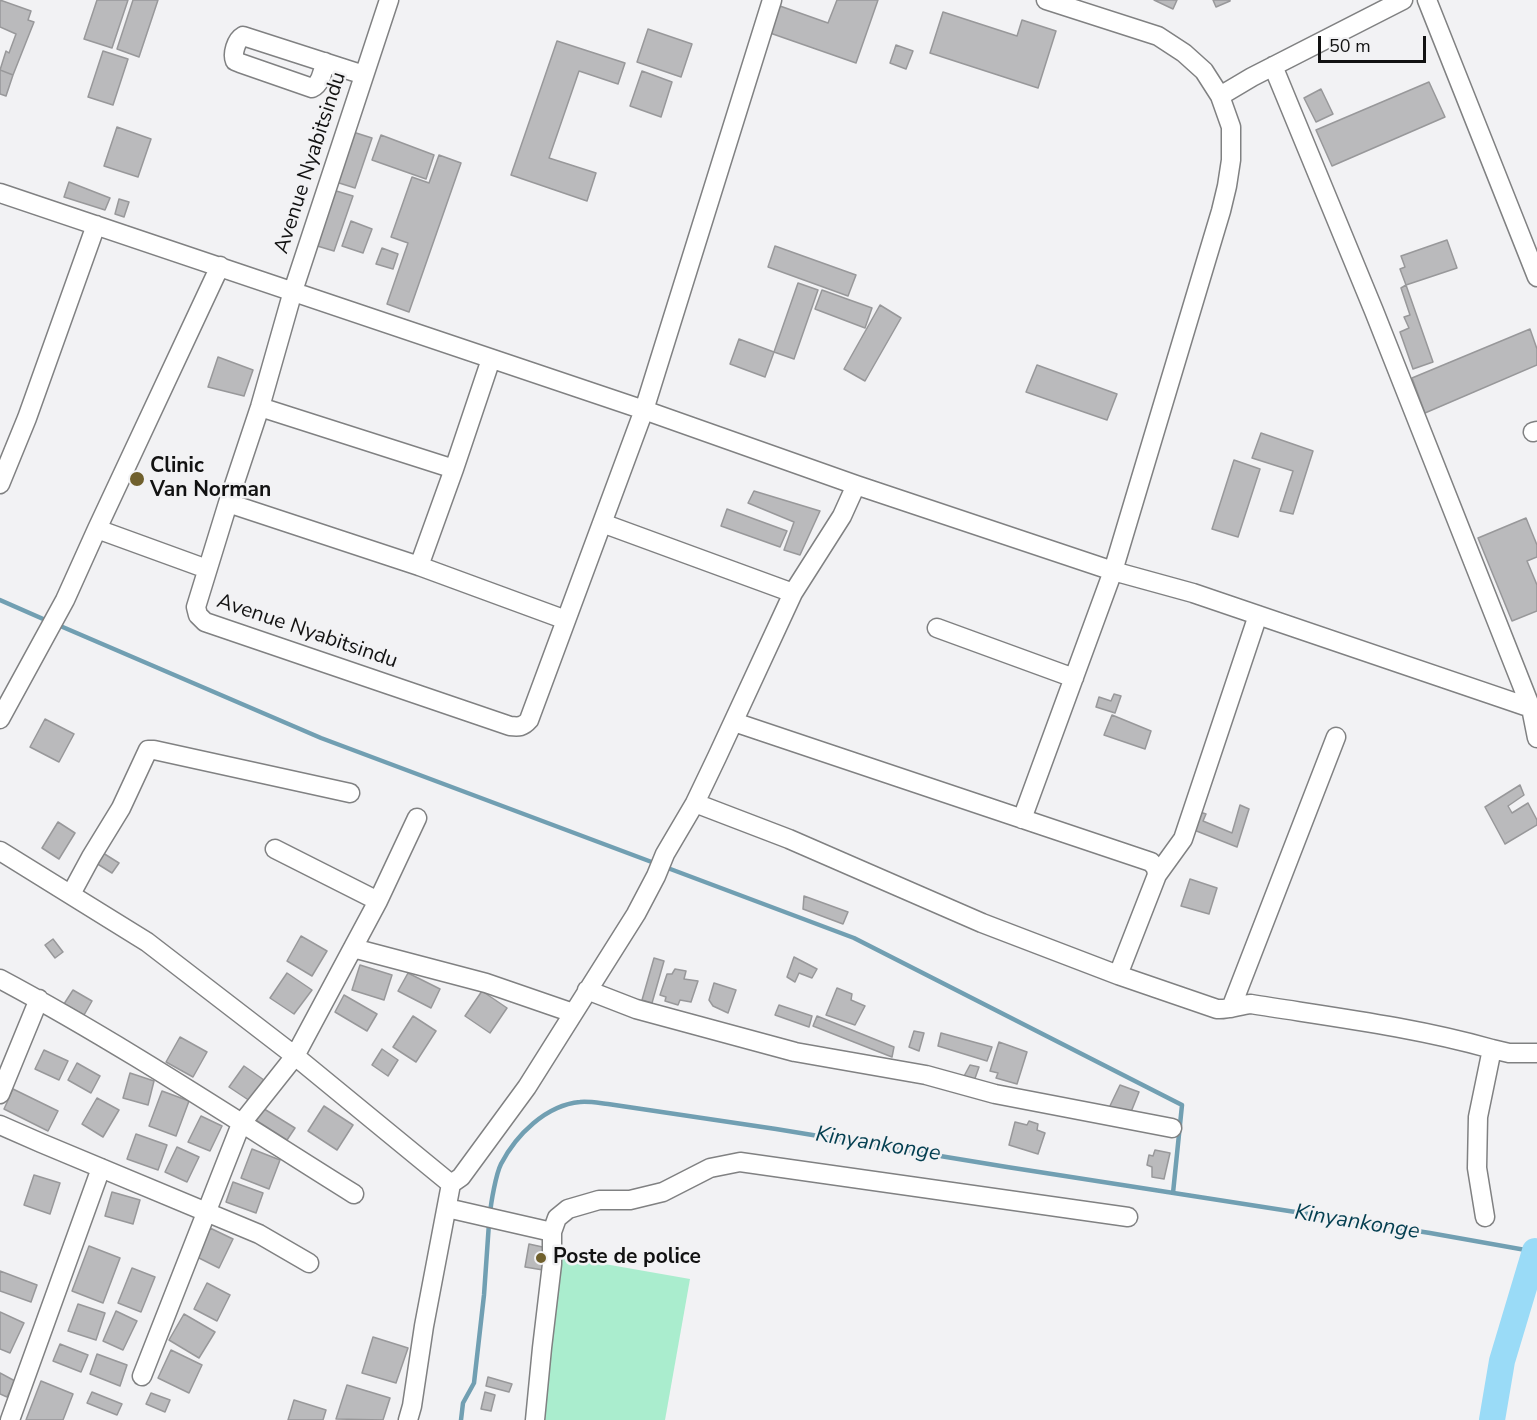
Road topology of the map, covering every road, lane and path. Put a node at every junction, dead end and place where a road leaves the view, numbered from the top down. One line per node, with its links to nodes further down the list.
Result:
1 (389, 0): 10 (street, Avenue Nyabitsindu)
2 (772, 0): 19 (street, Avenue Nyabitsindu)
3 (1046, 0): 11 (street)
4 (1403, 0): 8 (street)
5 (1427, 0): 15 (street)
6 (283, 48): 7 (street); 9 (street); 9 (street)
7 (325, 62): 9 (street); 10 (street)
8 (1273, 66): 11 (street); 34 (street)
9 (274, 75)
10 (364, 75): 16 (street, Avenue Nyabitsindu)
11 (1220, 96): 28 (street)
12 (0, 193): 13 (street)
13 (96, 225): 14 (street); 21 (street)
14 (220, 266): 16 (street); 25 (street)
15 (1537, 277)
16 (292, 291): 17 (street); 18 (street, Avenue Nyabitsindu)
17 (491, 359): 19 (street); 20 (street)
18 (260, 407): 20 (street); 23 (street, Avenue Nyabitsindu)
19 (644, 410): 22 (street); 24 (street, Avenue Nyabitsindu)
20 (454, 469): 26 (street)
21 (0, 484)
22 (856, 485): 28 (street); 29 (street)
23 (228, 502): 26 (street); 27 (street, Avenue Nyabitsindu)
24 (602, 523): 29 (street); 31 (street, Avenue Nyabitsindu)
25 (97, 529): 27 (street); 35 (street)
26 (419, 566): 31 (street)
27 (207, 569): 31 (street, Avenue Nyabitsindu)
28 (1113, 571): 30 (street); 33 (street)
29 (793, 594): 36 (street)
30 (1258, 615): 34 (street); 45 (street)
31 (566, 620)
32 (937, 628): 33 (street)
33 (1074, 678): 42 (street)
34 (1534, 709): 38 (street)
35 (0, 719)
36 (734, 722): 40 (street); 42 (street)
37 (1336, 737): 53 (street)
38 (1537, 738)
39 (350, 793): 46 (street)
40 (695, 803): 49 (street); 51 (street)
41 (417, 818): 47 (street)
42 (1022, 819): 45 (street)
43 (275, 849): 47 (street)
44 (0, 851): 46 (street)
45 (1157, 875): 49 (street)
46 (71, 894): 57 (street)
47 (378, 901): 48 (street)
48 (353, 948): 54 (street); 57 (street)
49 (1118, 975): 53 (street)
50 (0, 979): 52 (street)
51 (587, 990): 54 (street); 61 (street)
52 (39, 999): 58 (street); 59 (street)
53 (1231, 1008): 55 (street)
54 (573, 1013): 63 (street)
55 (1492, 1049): 56 (street); 68 (street)
56 (1537, 1053)
57 (295, 1056): 59 (street); 63 (street)
58 (0, 1094)
59 (241, 1124): 64 (street); 66 (street)
60 (0, 1125): 62 (street)
61 (1172, 1128)
62 (100, 1168): 66 (street); 72 (street)
63 (451, 1184): 65 (street)
64 (354, 1194)
65 (447, 1209): 69 (street); 73 (street)
66 (207, 1211): 70 (street); 71 (street)
67 (1128, 1217): 69 (street)
68 (1485, 1217)
69 (552, 1232): 74 (street)
70 (309, 1263)
71 (142, 1376)
72 (10, 1420)
73 (408, 1420)
74 (535, 1420)

